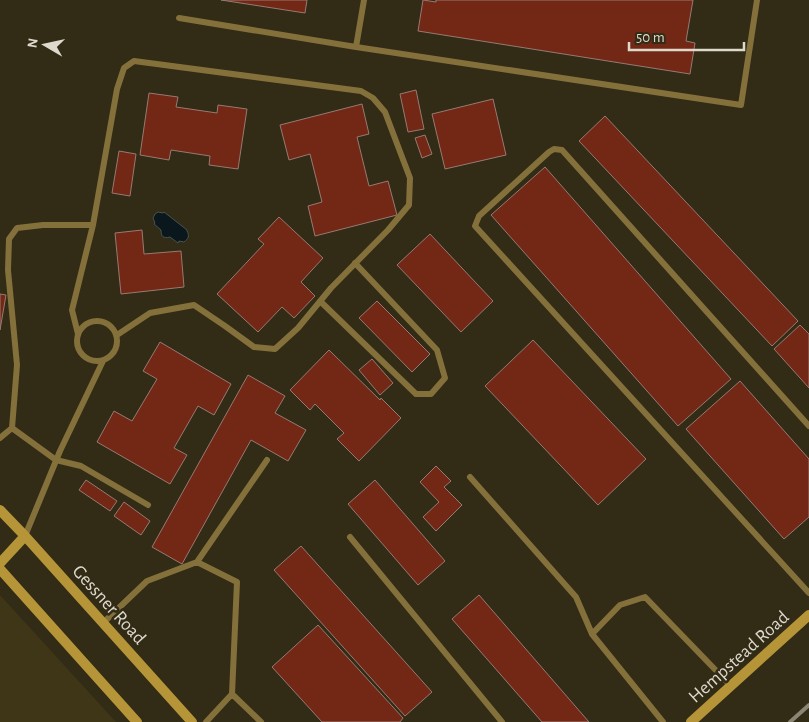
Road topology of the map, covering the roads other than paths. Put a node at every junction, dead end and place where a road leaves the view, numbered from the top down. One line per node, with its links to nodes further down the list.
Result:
1 (364, 0): 4 (lane)
2 (758, 0): 4 (lane)
3 (179, 18): 4 (lane)
4 (356, 47)
5 (93, 225): 6 (lane); 8 (lane); 12 (lane)
6 (355, 263): 7 (lane); 7 (lane)
7 (320, 301): 9 (lane)
8 (78, 334): 9 (lane); 10 (lane)
9 (117, 335): 10 (lane)
10 (103, 361): 14 (lane)
11 (809, 426): 24 (lane)
12 (12, 428): 13 (lane); 14 (lane)
13 (0, 438)
14 (56, 460): 17 (lane); 19 (lane)
15 (267, 460): 21 (lane)
16 (470, 477): 27 (lane)
17 (148, 505)
18 (0, 510): 19 (main road, Gessner Road)
19 (26, 536): 22 (main road); 26 (main road, Gessner Road)
20 (350, 537): 34 (lane)
21 (197, 562): 26 (lane); 29 (lane)
22 (0, 563)
23 (0, 569): 30 (main road)
24 (809, 593)
25 (809, 615): 28 (main road, Hempstead Road)
26 (103, 623): 31 (main road, Gessner Road)
27 (592, 634): 28 (lane); 35 (lane)
28 (731, 686): 36 (main road, Hempstead Road)
29 (232, 694): 32 (lane); 33 (lane)
30 (138, 722)
31 (192, 722)
32 (206, 722)
33 (261, 722)
34 (502, 722)
35 (663, 722)
36 (691, 722)

